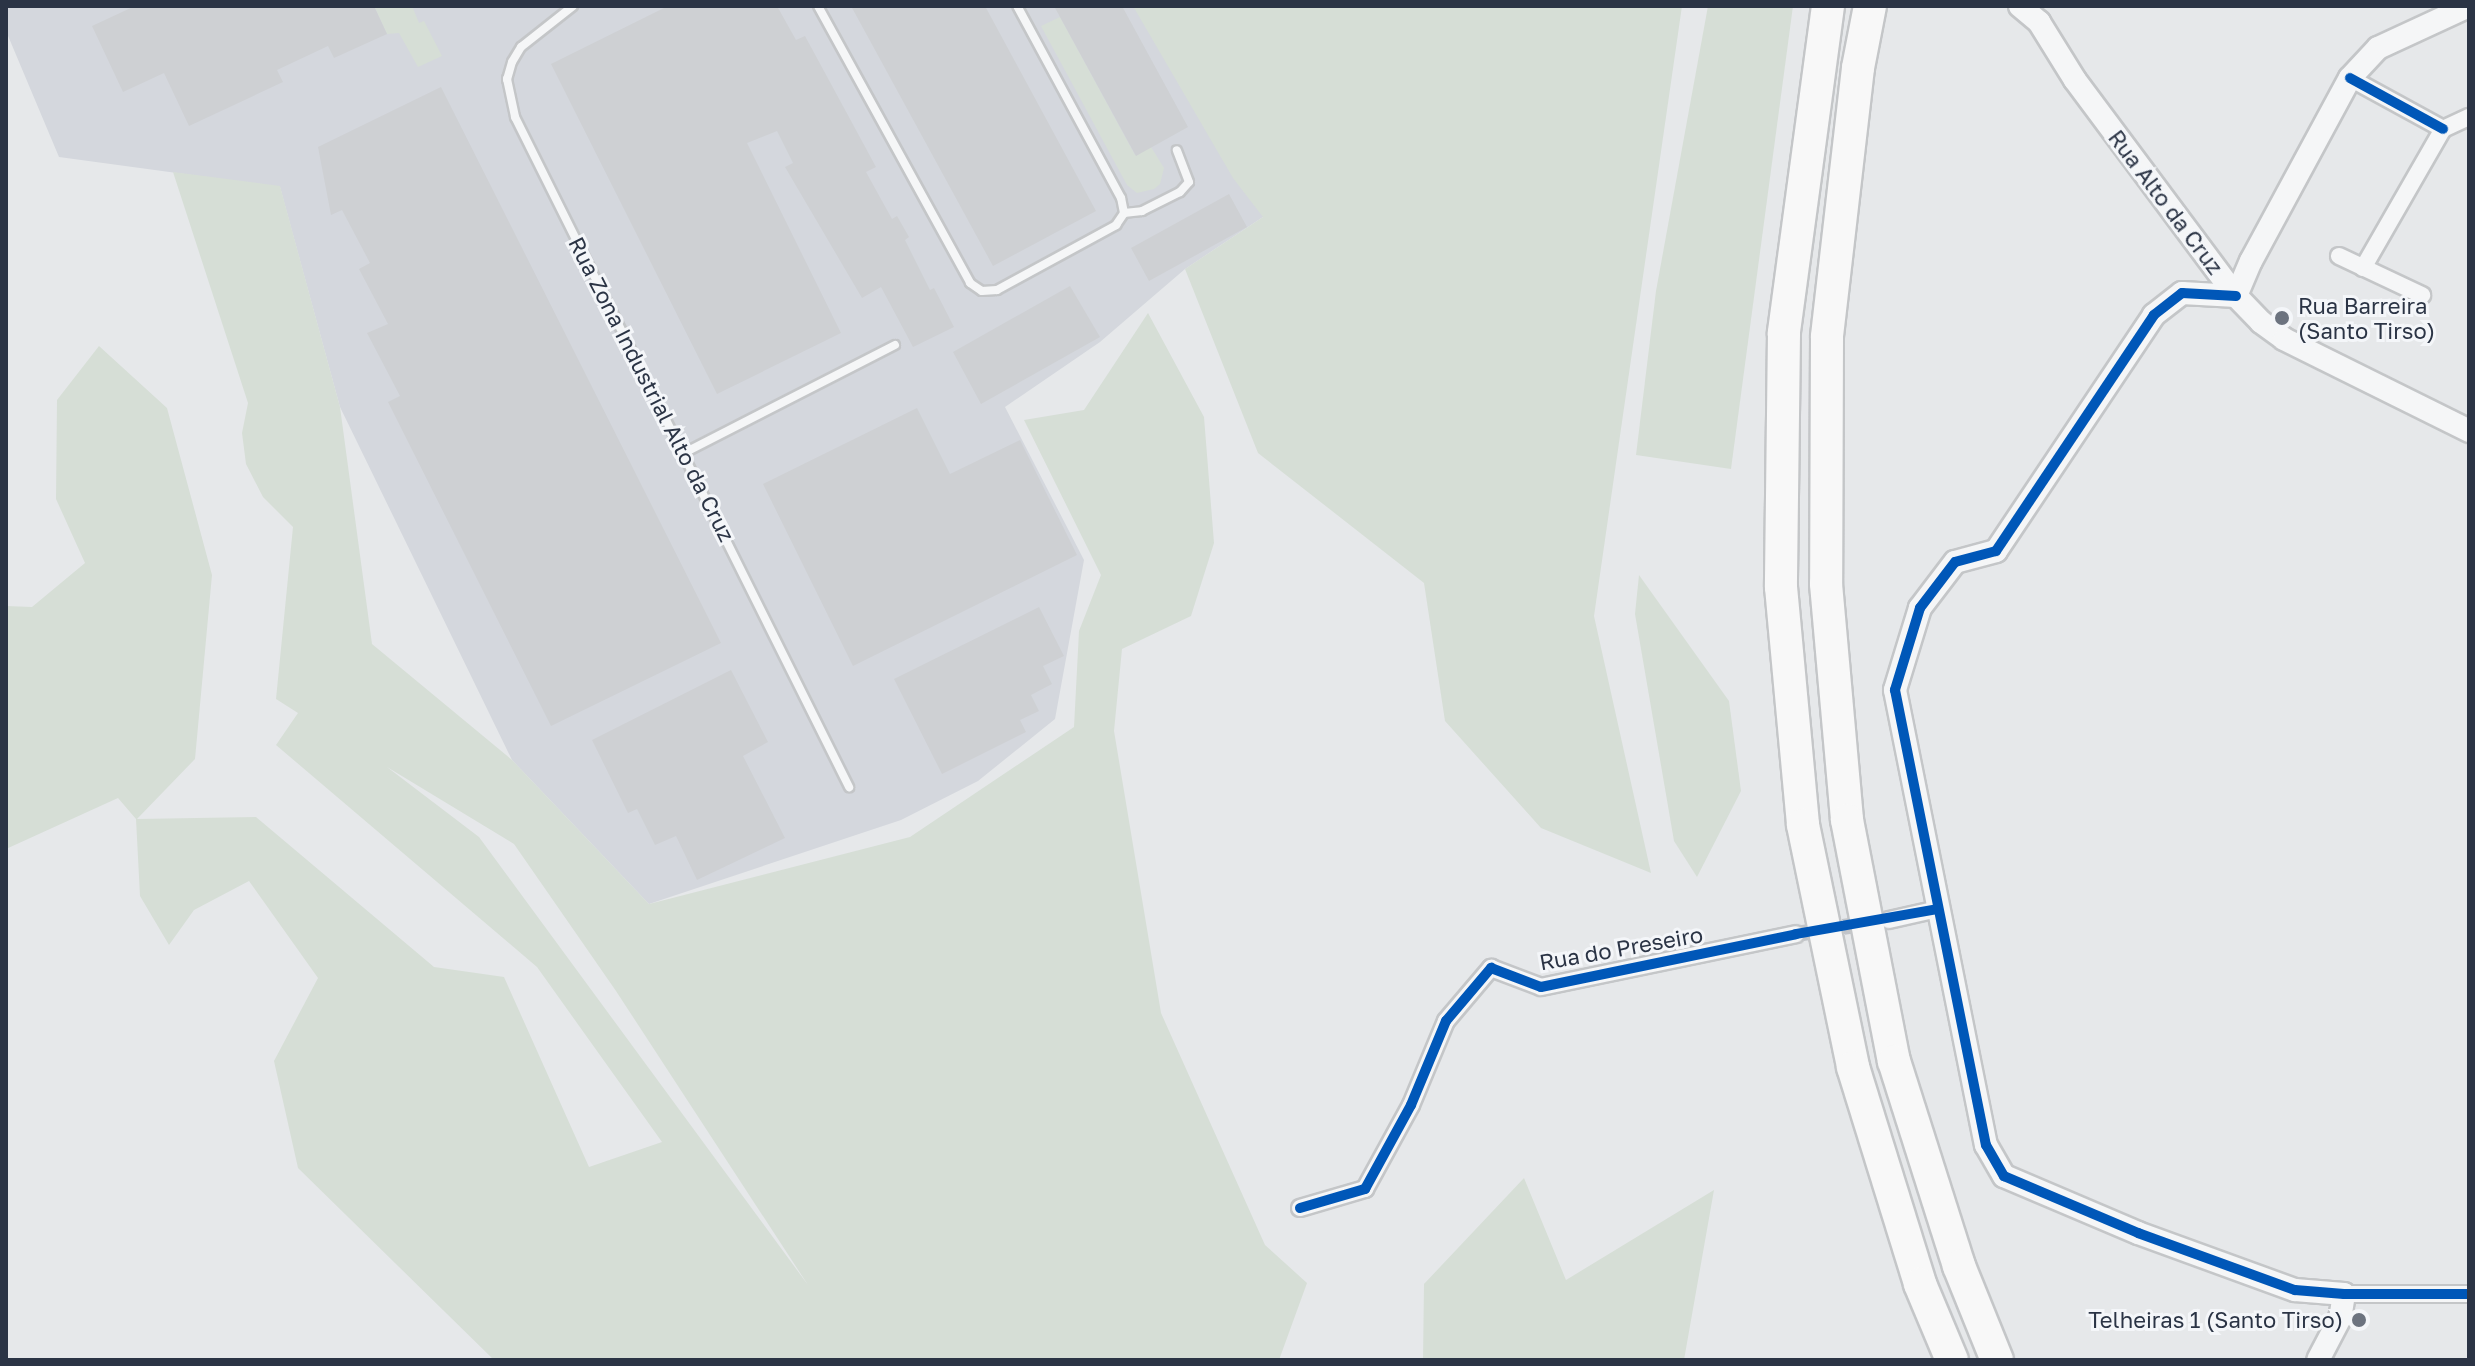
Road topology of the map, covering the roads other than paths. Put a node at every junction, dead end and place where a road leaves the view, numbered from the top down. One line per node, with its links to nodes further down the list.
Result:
1 (573, 6): 19 (lane, Rua Zona Industrial Alto da Cruz)
2 (818, 6): 12 (lane)
3 (1017, 6): 12 (lane)
4 (1828, 6): 27 (highway)
5 (1870, 6): 28 (highway)
6 (2020, 6): 16 (street, Rua Alto da Cruz)
7 (2469, 6): 8 (street)
8 (2350, 78): 10 (street); 16 (street)
9 (2469, 117): 10 (street)
10 (2443, 129): 14 (street)
11 (1177, 150): 12 (lane)
12 (1124, 213)
13 (2339, 256): 14 (street)
14 (2363, 268): 15 (street)
15 (2422, 295)
16 (2236, 296): 18 (street, Rua Alto da Cruz); 21 (street)
17 (895, 345): 19 (lane)
18 (2469, 431)
19 (684, 453): 20 (lane, Rua Zona Industrial Alto da Cruz)
20 (849, 787)
21 (1938, 909): 22 (street); 25 (street)
22 (1889, 920)
23 (1796, 934): 24 (street, Rua do Preseiro)
24 (1300, 1208)
25 (2344, 1294): 26 (street); 29 (street)
26 (2469, 1294)
27 (1952, 1360)
28 (1997, 1360)
29 (2318, 1360)

